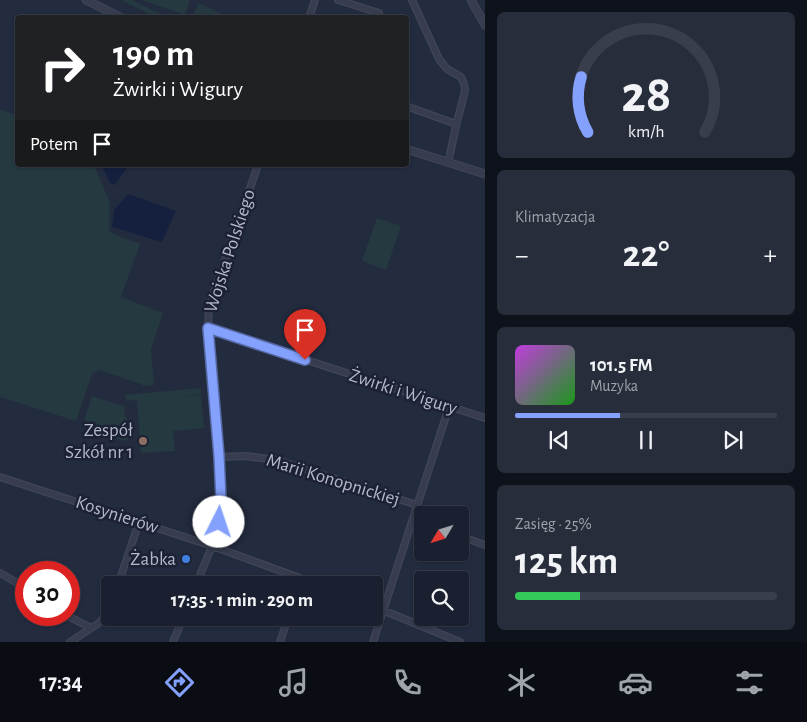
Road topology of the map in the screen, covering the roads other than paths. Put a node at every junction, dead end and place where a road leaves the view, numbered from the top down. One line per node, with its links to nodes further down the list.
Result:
1 (86, 0): 7 (street)
2 (315, 0): 8 (street)
3 (338, 0): 6 (street)
4 (412, 0): 11 (street)
5 (471, 0): 9 (street)
6 (379, 13)
7 (116, 15)
8 (310, 15)
9 (484, 25)
10 (409, 107): 11 (street)
11 (456, 124): 13 (street)
12 (409, 150): 13 (street)
13 (448, 163): 15 (street)
14 (257, 167): 16 (street, Wojska Polskiego)
15 (484, 174)
16 (208, 328): 17 (street, Żwirki i Wigury); 19 (street, Wojska Polskiego)
17 (449, 407): 18 (street, Żwirki i Wigury); 21 (street)
18 (484, 418)
19 (219, 456): 21 (street, Marii Konopnickiej); 26 (street, Wojska Polskiego)
20 (0, 477): 23 (street, Kosynierów)
21 (417, 505): 22 (street)
22 (413, 519): 32 (street)
23 (139, 522): 26 (street, Kosynierów); 28 (street)
24 (469, 539): 25 (street)
25 (484, 545)
26 (212, 546): 29 (street, Wojska Polskiego); 30 (street, Kosynierów)
27 (0, 573): 31 (street)
28 (121, 576)
29 (200, 576)
30 (296, 576)
31 (15, 582)
32 (384, 611): 41 (street); 42 (street)
33 (101, 620): 37 (street)
34 (80, 622): 37 (street)
35 (180, 626): 39 (street)
36 (285, 626): 40 (street)
37 (91, 628): 38 (street)
38 (70, 642)
39 (173, 642)
40 (280, 642)
41 (374, 642)
42 (460, 642)

